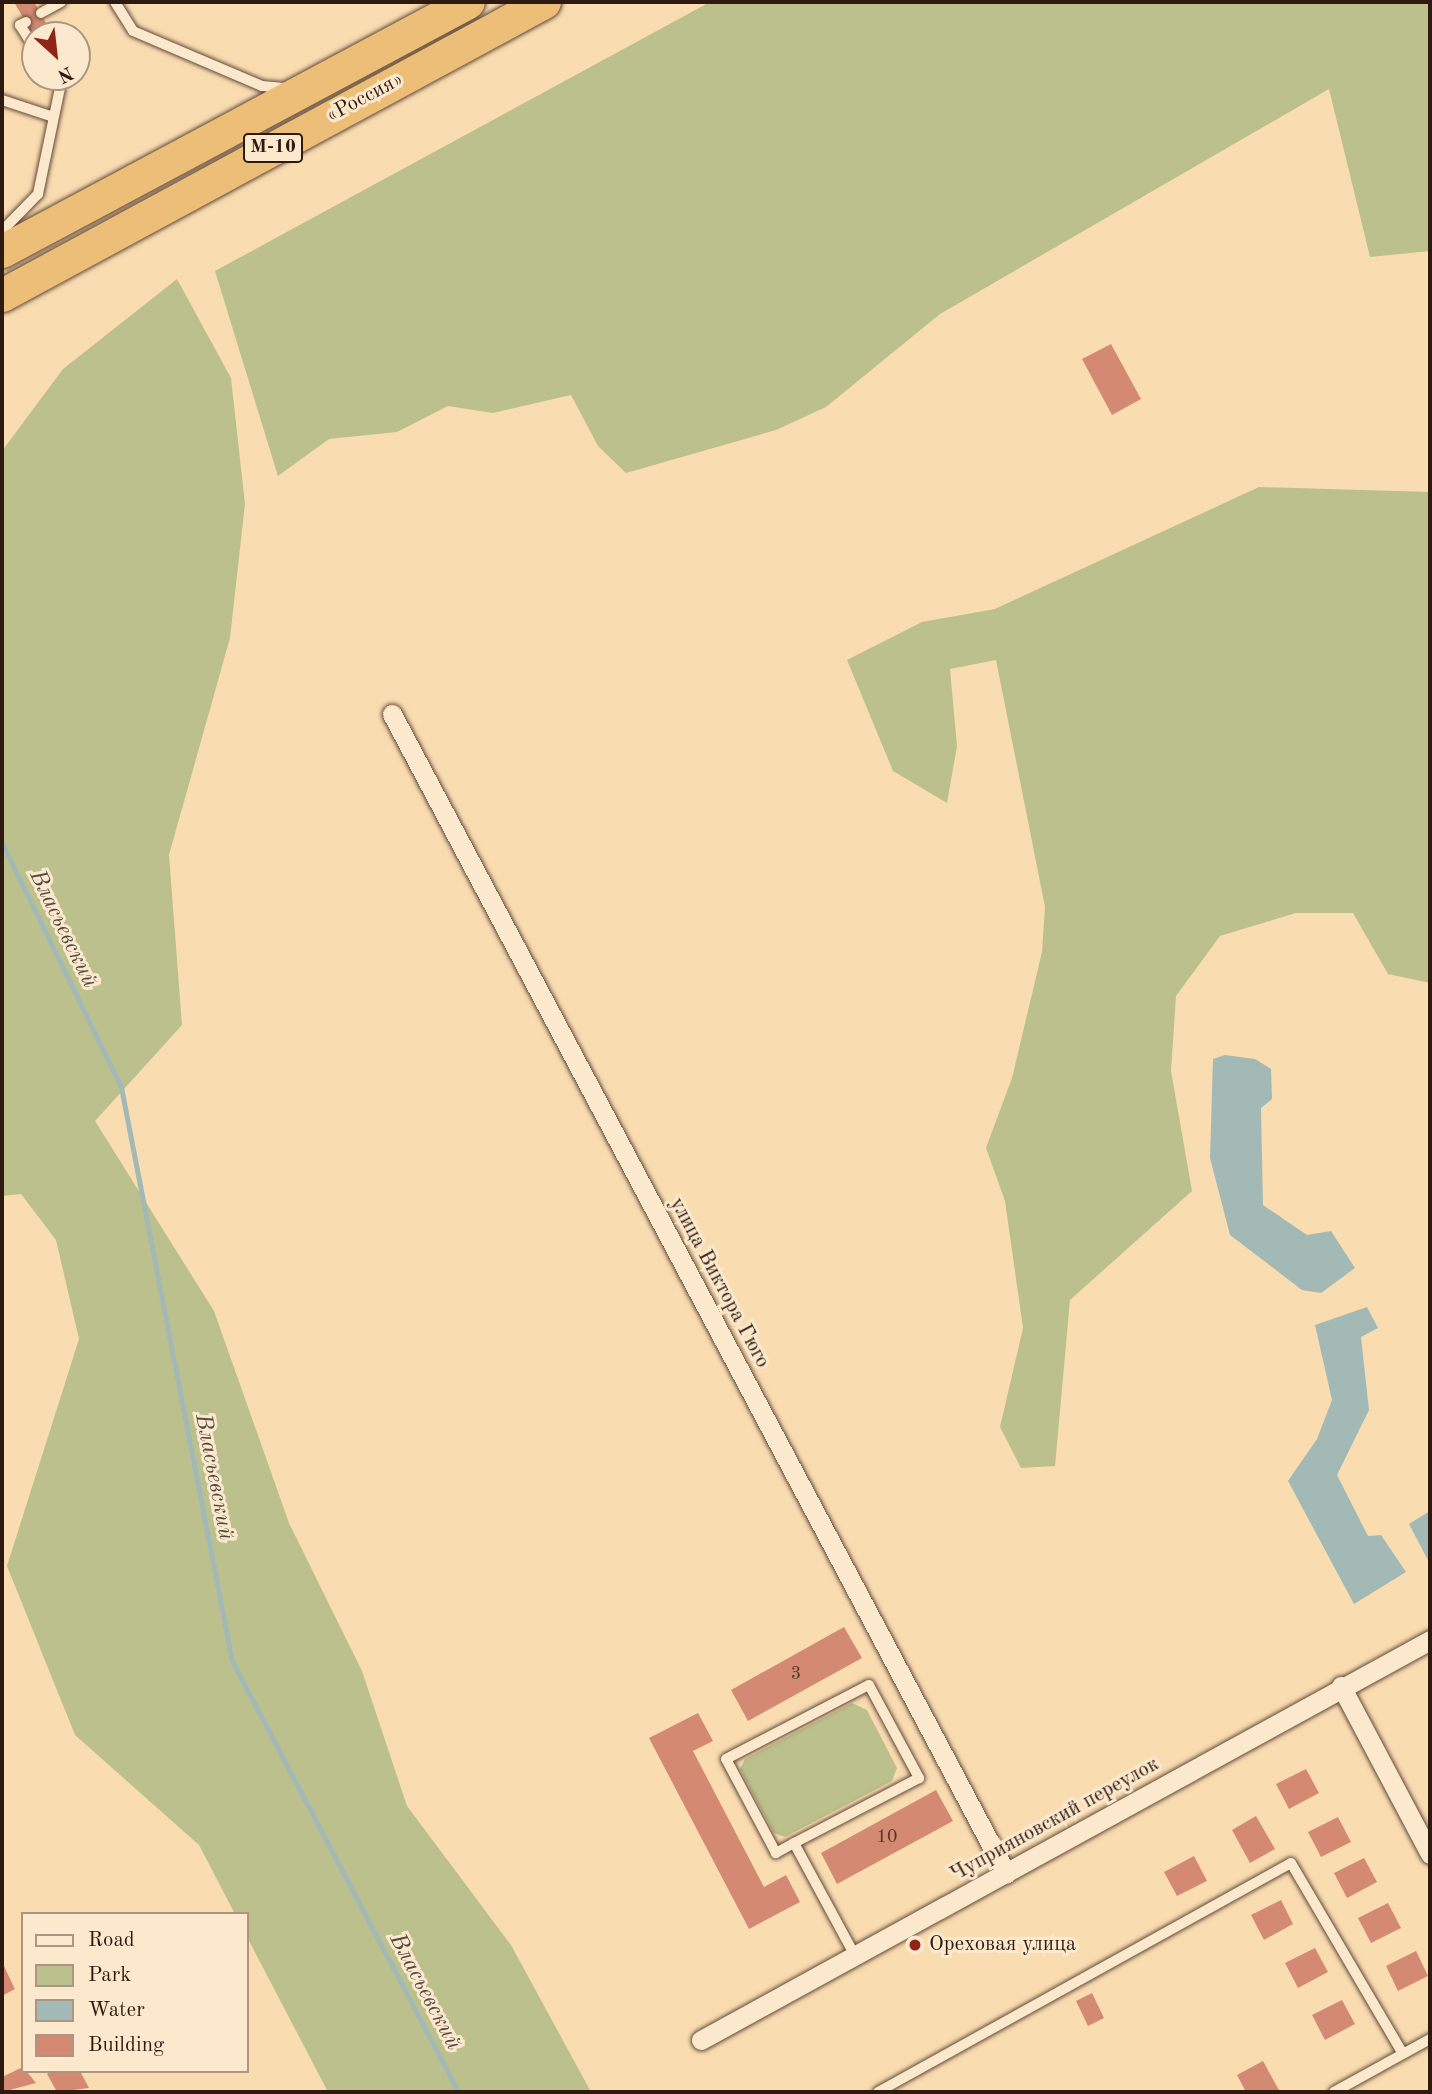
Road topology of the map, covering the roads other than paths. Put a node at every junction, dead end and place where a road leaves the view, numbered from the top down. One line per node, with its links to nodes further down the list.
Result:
1 (61, 2): 5 (lane)
2 (115, 2): 6 (lane)
3 (468, 2): 6 (highway, «Россия» / М-10)
4 (544, 2): 12 (highway, «Россия» / М-10)
5 (41, 13)
6 (335, 76): 11 (highway, «Россия» / М-10)
7 (59, 91): 9 (lane)
8 (2, 100): 9 (lane)
9 (50, 116): 10 (lane)
10 (2, 231)
11 (2, 251)
12 (2, 295)
13 (392, 714): 18 (street, улица Виктора Гюго)
14 (1430, 1640): 15 (street, Чуприяновский переулок)
15 (1341, 1686): 17 (street); 18 (street, Чуприяновский переулок)
16 (793, 1843): 16 (lane); 19 (lane)
17 (1430, 1854)
18 (1006, 1873): 19 (street, Чуприяновский переулок)
19 (854, 1954): 21 (street, Чуприяновский переулок)
20 (1430, 2039): 22 (lane)
21 (701, 2040)
22 (1403, 2054): 23 (lane); 24 (lane)
23 (878, 2092)
24 (1334, 2092)

